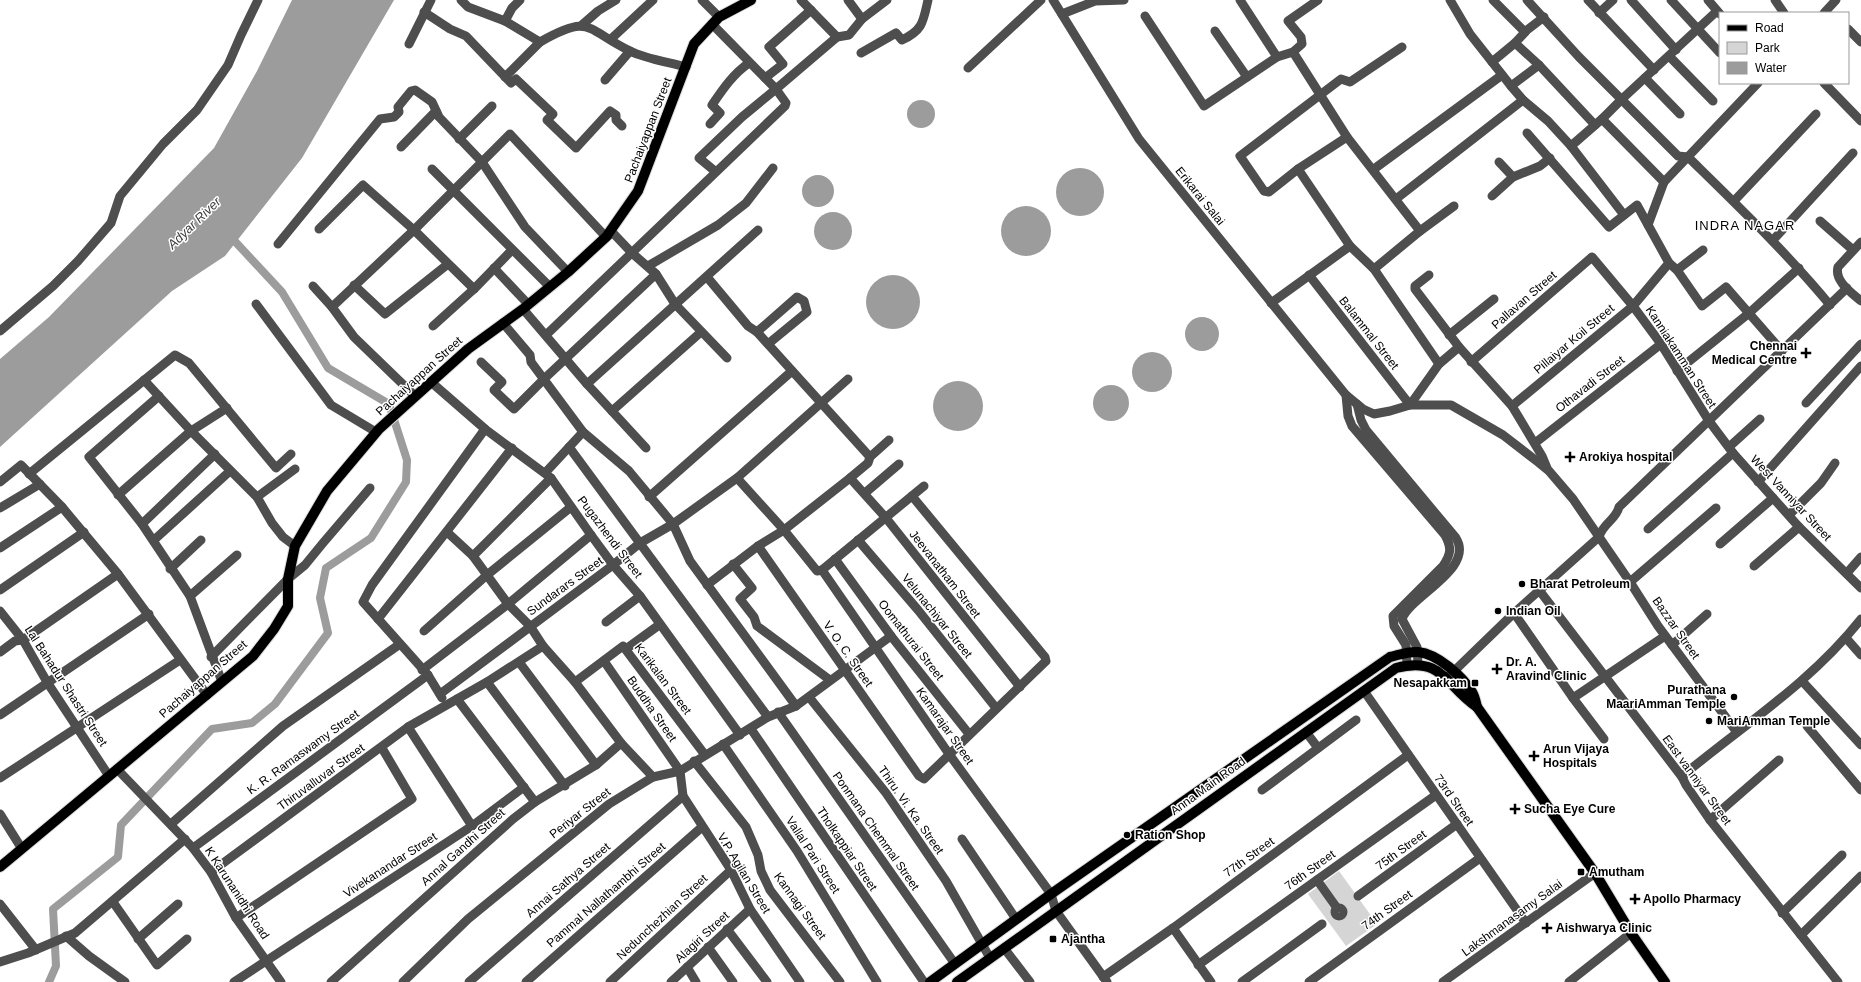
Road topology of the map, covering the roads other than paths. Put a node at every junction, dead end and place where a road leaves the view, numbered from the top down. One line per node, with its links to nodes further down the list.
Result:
1 (258, 0): 157 (street)
2 (431, 0): 32 (street)
3 (461, 0): 29 (street)
4 (520, 0): 41 (street)
5 (616, 0): 42 (street)
6 (653, 0): 48 (street)
7 (702, 0): 40 (street)
8 (751, 0): 40 (main road, Pachaiyappan Street)
9 (802, 0): 30 (street)
10 (848, 0): 39 (street)
11 (887, 0): 39 (street)
12 (928, 0): 58 (street)
13 (1041, 0): 65 (street)
14 (1053, 0): 36 (street, Erikarai Salai)
15 (1109, 0): 16 (street); 36 (street)
16 (1124, 0)
17 (1240, 0): 60 (street)
18 (1318, 0): 56 (street)
19 (1450, 0): 61 (street)
20 (1493, 0): 46 (street)
21 (1527, 0): 38 (street)
22 (1588, 0): 34 (street)
23 (1613, 0): 34 (street)
24 (1631, 0): 54 (street)
25 (1671, 0): 43 (street)
26 (1708, 0): 35 (street)
27 (1775, 0): 33 (street)
28 (1836, 0): 31 (street)
29 (471, 3): 41 (street)
30 (811, 10): 47 (street); 70 (street)
31 (1828, 11)
32 (424, 12): 52 (street); 68 (street)
33 (1783, 12)
34 (1599, 13): 66 (street)
35 (1718, 13): 43 (street)
36 (1062, 14): 147 (street, Erikarai Salai)
37 (1144, 16): 69 (street)
38 (1544, 17): 46 (street); 78 (street)
39 (862, 19): 47 (street)
40 (716, 20): 62 (street); 64 (main road, Pachaiyappan Street)
41 (505, 21): 49 (street)
42 (582, 25): 48 (street); 49 (street)
43 (1698, 29): 54 (street); 57 (street)
44 (1849, 30): 50 (street)
45 (1215, 31): 69 (street)
46 (1525, 32): 51 (street)
47 (837, 37): 76 (street)
48 (611, 39): 55 (street)
49 (540, 42): 68 (street)
50 (1861, 42)
51 (1515, 43): 61 (street); 63 (street)
52 (409, 44)
53 (1402, 47): 77 (street)
54 (1676, 50): 59 (street)
55 (630, 51): 64 (street); 72 (street)
56 (1292, 52): 60 (street); 77 (street)
57 (1719, 52)
58 (861, 53)
59 (1669, 56): 66 (street); 80 (street)
60 (1277, 57): 69 (street)
61 (1492, 62): 67 (street)
62 (749, 63): 70 (street); 87 (street)
63 (1539, 64): 75 (street); 86 (street)
64 (686, 67): 118 (main road, Pachaiyappan Street)
65 (968, 68)
66 (1654, 70): 71 (street)
67 (1502, 75): 75 (street); 102 (street)
68 (505, 77): 88 (street)
69 (1247, 77)
70 (765, 78): 76 (street)
71 (1645, 78): 78 (street); 83 (street)
72 (605, 80)
73 (1825, 84): 85 (street)
74 (1752, 85): 95 (street)
75 (1511, 86): 79 (street)
76 (776, 89): 103 (street); 103 (street)
77 (1321, 95): 90 (street); 101 (street)
78 (1622, 99): 86 (street); 95 (street)
79 (1523, 100): 92 (street); 108 (street)
80 (1713, 101)
81 (492, 106): 91 (street)
82 (436, 111): 91 (street); 93 (street); 121 (street)
83 (1680, 114)
84 (1816, 114): 109 (street)
85 (1861, 121)
86 (1599, 122): 92 (street); 105 (street)
87 (710, 124)
88 (622, 126)
89 (1527, 133): 96 (street)
90 (1347, 137): 101 (street); 102 (street)
91 (459, 139): 97 (street)
92 (1571, 146): 111 (street)
93 (401, 147)
94 (1853, 153): 119 (street)
95 (1688, 157): 105 (street); 109 (street)
96 (1550, 158): 104 (street); 111 (street)
97 (482, 162): 106 (street); 118 (street); 135 (street)
98 (1498, 162): 104 (street)
99 (773, 168): 130 (street)
100 (432, 169): 106 (street)
101 (1298, 169): 122 (street)
102 (1374, 169): 108 (street)
103 (716, 172): 126 (street)
104 (1513, 177): 107 (street)
105 (1664, 182): 113 (street)
106 (453, 189): 115 (street); 123 (street)
107 (1492, 196)
108 (1396, 199): 117 (street)
109 (1734, 202): 119 (street)
110 (1454, 206): 117 (street)
111 (1624, 215): 113 (street)
112 (1820, 221): 125 (street)
113 (1648, 225): 128 (street)
114 (319, 229): 115 (street)
115 (414, 230): 129 (street); 140 (street)
116 (758, 230): 139 (street)
117 (1420, 231): 133 (street)
118 (606, 237): 126 (street); 135 (main road, Pachaiyappan Street)
119 (1773, 240): 132 (street)
120 (1861, 242): 125 (street)
121 (278, 244)
122 (1350, 246): 133 (street); 138 (street)
123 (512, 250): 131 (street); 142 (street)
124 (1703, 250): 134 (street)
125 (1853, 250): 143 (street)
126 (632, 254): 130 (street); 160 (street)
127 (1592, 257): 153 (street, Kanniakamman Street); 170 (street, Pallavan Street)
128 (1669, 263): 134 (street); 153 (street, Pillaiyar Koil Street)
129 (448, 264): 140 (street); 144 (street)
130 (648, 266): 136 (street)
131 (494, 268): 144 (street); 152 (street)
132 (1799, 268): 150 (street); 154 (street)
133 (1374, 269): 171 (street)
134 (1677, 270): 154 (street)
135 (568, 272): 142 (main road, Pachaiyappan Street)
136 (656, 274): 149 (street); 168 (street)
137 (1429, 275): 161 (street)
138 (1309, 276): 147 (street); 186 (street, Balammal Street)
139 (707, 277): 149 (street); 159 (street)
140 (354, 285): 151 (street)
141 (313, 286): 151 (street)
142 (549, 286): 152 (main road, Pachaiyappan Street)
143 (1846, 288): 146 (street); 150 (street)
144 (474, 289): 156 (street)
145 (1494, 299): 161 (street)
146 (1861, 301)
147 (1271, 303): 180 (street, Erikarai Salai)
148 (256, 304): 194 (street)
149 (675, 304): 158 (street); 179 (street)
150 (1830, 305): 166 (street)
151 (332, 306): 182 (street)
152 (525, 306): 155 (main road, Pachaiyappan Street); 160 (street)
153 (1633, 306): 163 (street, Kanniakamman Street); 187 (street, Pillaiyar Koil Street)
154 (1748, 314): 166 (street); 174 (street)
155 (503, 323): 175 (street); 178 (main road, Pachaiyappan Street)
156 (433, 326)
157 (0, 331)
158 (701, 332): 167 (street); 189 (street)
159 (757, 332): 162 (street); 162 (street)
160 (546, 335): 168 (street)
161 (1449, 335): 165 (street)
162 (768, 344): 173 (street)
163 (1661, 344): 174 (street, Kanniakamman Street); 197 (street, Othavadi Street)
164 (1861, 344): 184 (street)
165 (1459, 347): 170 (street); 171 (street)
166 (1782, 351): 191 (street)
167 (727, 358)
168 (565, 359): 175 (street); 179 (street)
169 (481, 362): 175 (street)
170 (1471, 362): 187 (street)
171 (1439, 364): 186 (street)
172 (1861, 366): 215 (street)
173 (792, 371): 183 (street); 223 (street)
174 (1677, 372): 191 (street, Kanniakamman Street)
175 (544, 378): 195 (street)
176 (848, 379): 183 (street, Sundarars Street)
177 (144, 380): 181 (street); 188 (street); 210 (street)
178 (431, 382): 182 (main road, Pachaiyappan Street); 192 (street, Pugazhendi Street)
179 (587, 384): 189 (street)
180 (1346, 395): 185 (street); 289 (street)
181 (159, 396): 193 (street); 220 (street)
182 (413, 399): 194 (main road, Pachaiyappan Street)
183 (821, 403): 204 (street); 212 (street, Sundarars Street)
184 (1806, 403)
185 (1357, 404): 186 (street); 290 (street)
186 (1410, 405): 209 (street)
187 (1512, 406): 197 (street)
188 (227, 408): 193 (street); 203 (street)
189 (612, 411): 200 (street)
190 (1760, 419): 201 (street)
191 (1709, 421): 201 (street, West Vanniyar Street); 239 (street)
192 (485, 429): 199 (street, Pugazhendi Street); 273 (street)
193 (191, 431): 202 (street); 220 (street)
194 (378, 431): 245 (main road, Pachaiyappan Street)
195 (582, 432): 198 (street); 223 (street)
196 (889, 440): 204 (street)
197 (1534, 443): 209 (street)
198 (569, 447): 211 (street); 243 (street)
199 (512, 448): 211 (street, Pugazhendi Street); 237 (street)
200 (646, 448)
201 (1731, 450): 215 (street, West Vanniyar Street); 234 (street)
202 (214, 454): 208 (street); 231 (street)
203 (291, 454)
204 (870, 457): 213 (street)
205 (1835, 463): 229 (street)
206 (899, 464): 219 (street)
207 (295, 470): 222 (street)
208 (230, 471): 222 (street); 240 (street)
209 (1548, 471): 239 (street)
210 (29, 474): 214 (street); 216 (street)
211 (548, 476): 226 (street, Pugazhendi Street); 249 (street)
212 (737, 478): 232 (street, Sundarars Street); 235 (street)
213 (850, 478): 219 (street, Jeevanatham Street); 235 (street)
214 (0, 482)
215 (1758, 482): 224 (street, West Vanniyar Street)
216 (40, 484): 225 (street); 227 (street)
217 (924, 486): 221 (street)
218 (370, 488): 260 (street)
219 (865, 493): 230 (street, Jeevanatham Street)
220 (118, 495): 231 (street)
221 (912, 496): 230 (street); 307 (street)
222 (257, 497): 245 (street)
223 (649, 497): 232 (street)
224 (1773, 498): 229 (street, West Vanniyar Street); 244 (street)
225 (62, 507): 236 (street); 247 (street)
226 (572, 507): 238 (street, Pugazhendi Street); 259 (street)
227 (0, 508)
228 (1716, 508): 261 (street)
229 (1789, 515): 233 (street, West Vanniyar Street)
230 (886, 518): 242 (street); 307 (street, Jeevanatham Street)
231 (142, 524): 240 (street)
232 (673, 524): 243 (street, Sundarars Street); 262 (street)
233 (1799, 527): 254 (street); 257 (street, West Vanniyar Street)
234 (1648, 529)
235 (784, 530): 246 (street); 256 (street)
236 (84, 532): 258 (street); 264 (street)
237 (447, 532): 249 (street); 273 (street)
238 (591, 535): 253 (street, Pugazhendi Street); 268 (street, K. R. Ramaswamy Street)
239 (1599, 536): 261 (street, Bazzar Street); 265 (street)
240 (154, 540): 255 (street)
241 (201, 540): 255 (street)
242 (858, 540): 251 (street); 316 (street, Velunachiyar Street)
243 (640, 543): 253 (street, Sundarars Street); 319 (street)
244 (1720, 544)
245 (295, 546): 260 (main road, Pachaiyappan Street)
246 (758, 546): 252 (street); 297 (street, V. O. C. Street)
247 (0, 548)
248 (237, 554): 266 (street)
249 (473, 556): 259 (street)
250 (1861, 557): 257 (street)
251 (835, 559): 256 (street); 279 (street, Oomathurai Street)
252 (733, 564): 262 (street); 301 (street)
253 (613, 565): 267 (street, Pugazhendi Street); 277 (street, Sundarars Street)
254 (1754, 566)
255 (170, 569): 266 (street)
256 (822, 570): 286 (street, Kamarajar Street)
257 (1847, 573): 263 (street, West Vanniyar Street)
258 (118, 574): 271 (street); 282 (street)
259 (487, 575): 268 (street); 278 (street)
260 (288, 579): 292 (street); 304 (main road, Pachaiyappan Street)
261 (1630, 582): 280 (street, Bazzar Street)
262 (707, 585): 315 (street)
263 (1861, 588)
264 (0, 590)
265 (1539, 590): 270 (street); 300 (street, East vanniyar Street)
266 (190, 596): 292 (street)
267 (640, 596): 275 (street); 276 (street, Pugazhendi Street)
268 (508, 604): 277 (street); 298 (street, K. R. Ramaswamy Street)
269 (0, 611): 282 (street, Lal Bahadur Shastri Street)
270 (1514, 613): 299 (street); 312 (street)
271 (149, 614): 293 (street); 303 (street)
272 (1707, 614): 284 (street)
273 (378, 619): 283 (street)
274 (1861, 619): 281 (street)
275 (606, 622)
276 (659, 625): 287 (street); 328 (street, Pugazhendi Street)
277 (530, 626): 285 (street); 309 (street, Sundarars Street)
278 (424, 631)
279 (891, 636): 286 (street, Periyar Street); 327 (street, Oomathurai Street)
280 (1665, 636): 284 (street, Bazzar Street); 300 (street)
281 (1846, 638): 291 (street); 302 (street)
282 (23, 640): 288 (street); 303 (street, Lal Bahadur Shastri Street)
283 (400, 644): 298 (street); 355 (street)
284 (1672, 645): 325 (street, Bazzar Street)
285 (543, 646): 294 (street, Thiruvalluvar Street); 306 (street)
286 (876, 647): 297 (street, Periyar Street); 335 (street, Kamarajar Street)
287 (626, 649): 295 (street, Karikalan Street); 336 (street, Karikalan Street)
288 (0, 652)
289 (1407, 652): 290 (main road, Anna Main Road); 296 (street); 371 (main road, Anna Main Road)
290 (1418, 652): 296 (street); 299 (main road, Anna Main Road)
291 (1861, 655)
292 (211, 657): 304 (street)
293 (180, 660): 310 (street); 322 (street)
294 (519, 662): 305 (street, Thiruvalluvar Street); 340 (street)
295 (604, 662): 306 (street, Karikalan Street); 341 (street, Buddha Street)
296 (1413, 665): 299 (main road); 308 (main road, Anna Main Road)
297 (844, 669): 301 (street, Periyar Street); 335 (street, V. O. C. Street)
298 (425, 673): 309 (street); 361 (street, K. R. Ramaswamy Street)
299 (1451, 675): 368 (main road)
300 (1606, 677): 312 (street); 344 (street, East vanniyar Street)
301 (830, 680): 311 (street, Periyar Street)
302 (1802, 681): 325 (street); 332 (street)
303 (47, 682): 318 (street); 322 (street, Lal Bahadur Shastri Street)
304 (222, 682): 310 (main road, Pachaiyappan Street)
305 (487, 682): 313 (street, Thiruvalluvar Street); 346 (street)
306 (575, 682): 330 (street)
307 (1020, 687): 316 (street)
308 (1364, 690): 326 (main road, Anna Main Road); 337 (street, 73rd Street)
309 (440, 694): 314 (street)
310 (207, 695): 342 (main road, Pachaiyappan Street)
311 (809, 697): 315 (street, Periyar Street); 391 (street, Thiru. Vi. Ka. Street)
312 (1573, 698): 329 (street)
313 (457, 699): 314 (street, Thiruvalluvar Street); 347 (street)
314 (446, 705): 323 (street, Thiruvalluvar Street)
315 (796, 706): 317 (street, Periyar Street)
316 (996, 708): 327 (street)
317 (778, 712): 319 (street, Periyar Street); 398 (street, Ponmana Chemmal Street)
318 (0, 715)
319 (768, 717): 324 (street, Periyar Street)
320 (1356, 720): 334 (street)
321 (1807, 726): 349 (street)
322 (78, 727): 342 (street, Lal Bahadur Shastri Street); 345 (street)
323 (408, 727): 333 (street, Thiruvalluvar Street); 357 (street)
324 (751, 729): 328 (street, Periyar Street); 418 (street, Tholkappiar Street)
325 (1736, 731): 344 (street)
326 (1306, 732): 334 (street); 378 (main road, Anna Main Road)
327 (969, 734): 335 (street)
328 (740, 735): 331 (street, Periyar Street)
329 (1604, 738)
330 (621, 743): 340 (street, Annal Gandhi Street); 343 (street)
331 (723, 744): 336 (street, Periyar Street); 417 (street, Vallal Pari Street)
332 (1861, 744)
333 (382, 748): 367 (street, Thiruvalluvar Street); 380 (street)
334 (1318, 748): 348 (street)
335 (949, 754): 371 (street, Kamarajar Street)
336 (705, 755): 339 (street, Periyar Street)
337 (1408, 755): 350 (street, 73rd Street); 384 (street, 77th Street)
338 (1779, 760): 354 (street)
339 (694, 761): 341 (street, Periyar Street); 416 (street, Kannagi Street)
340 (596, 765): 346 (street, Annal Gandhi Street)
341 (680, 771): 343 (street, Periyar Street); 351 (street, V.P. Agilan Street)
342 (113, 772): 355 (street, K Karunanidhi Road); 362 (main road, Pachaiyappan Street)
343 (653, 777): 407 (street, Periyar Street)
344 (1682, 777): 354 (street, East vanniyar Street)
345 (0, 778)
346 (565, 786): 352 (street, Annal Gandhi Street)
347 (524, 787): 352 (street); 357 (street, Vivekanandar Street)
348 (1262, 790)
349 (1861, 790)
350 (1436, 795): 356 (street, 73rd Street); 370 (street, 76th Street)
351 (683, 796): 358 (street, V.P. Agilan Street); 408 (street, Annai Sathya Street)
352 (535, 802): 406 (street, Annal Gandhi Street)
353 (0, 814): 362 (street)
354 (1710, 820): 379 (street, East vanniyar Street)
355 (171, 824): 359 (street, K Karunanidhi Road)
356 (1457, 824): 364 (street, 73rd Street); 372 (street, 75th Street)
357 (472, 826): 396 (street, Vivekanandar Street)
358 (702, 827): 366 (street, V.P. Agilan Street); 409 (street, Pammal Nallathambhi Street)
359 (185, 838): 361 (street, K Karunanidhi Road); 373 (street)
360 (962, 839): 381 (street)
361 (193, 848): 367 (street, K Karunanidhi Road)
362 (22, 849): 365 (main road, Pachaiyappan Street)
363 (1842, 855): 379 (street)
364 (1480, 858): 382 (street, 73rd Street); 424 (street, 74th Street)
365 (0, 867)
366 (731, 870): 377 (street, V.P. Agilan Street); 410 (street, Nedunchezhian Street)
367 (211, 872): 380 (street, K Karunanidhi Road)
368 (1595, 873): 382 (street, Lakshmanasamy Salai); 386 (main road)
369 (1861, 876): 387 (street)
370 (1318, 880): 376 (street); 399 (street, 76th Street)
371 (1051, 894): 378 (street, Kamarajar Street); 381 (main road, Anna Main Road)
372 (1358, 896)
373 (113, 902): 388 (street); 389 (street)
374 (0, 904): 394 (street)
375 (178, 904): 389 (street)
376 (1337, 908)
377 (750, 909): 385 (street, Alagiri Street); 415 (street, V.P. Agilan Street)
378 (1056, 911): 393 (main road, Anna Main Road); 401 (street, Kamarajar Street)
379 (1782, 913): 387 (street, East vanniyar Street)
380 (236, 918): 396 (street, K Karunanidhi Road)
381 (1016, 919): 391 (main road, Anna Main Road)
382 (1526, 923): 425 (street, Lakshmanasamy Salai)
383 (1322, 924): 423 (street)
384 (1173, 928): 399 (street); 401 (street, 77th Street)
385 (727, 929): 392 (street, Alagiri Street); 414 (street)
386 (1631, 933): 402 (street); 426 (main road)
387 (1800, 935): 427 (street, East vanniyar Street)
388 (66, 936): 394 (street); 403 (street)
389 (138, 939): 390 (street)
390 (187, 939)
391 (982, 945): 395 (street, Thiru. Vi. Ka. Street); 398 (main road, Anna Main Road)
392 (708, 947): 400 (street, Alagiri Street); 413 (street)
393 (1004, 948): 395 (main road, Anna Main Road); 421 (street)
394 (36, 950): 397 (street)
395 (990, 958): 420 (main road, Anna Main Road)
396 (266, 960): 404 (street, Vivekanandar Street); 405 (street, K Karunanidhi Road)
397 (0, 962)
398 (955, 964): 419 (main road, Anna Main Road)
399 (1198, 965): 422 (street)
400 (687, 967): 411 (street, Alagiri Street); 412 (street)
401 (1105, 979)
402 (1572, 981)
403 (125, 982)
404 (234, 982)
405 (281, 982)
406 (331, 982)
407 (403, 982)
408 (469, 982)
409 (526, 982)
410 (610, 982)
411 (671, 982)
412 (696, 982)
413 (733, 982)
414 (767, 982)
415 (800, 982)
416 (840, 982)
417 (877, 982)
418 (924, 982)
419 (930, 982)
420 (957, 982)
421 (1030, 982)
422 (1211, 982)
423 (1242, 982)
424 (1309, 982)
425 (1443, 982)
426 (1665, 982)
427 (1838, 982)

